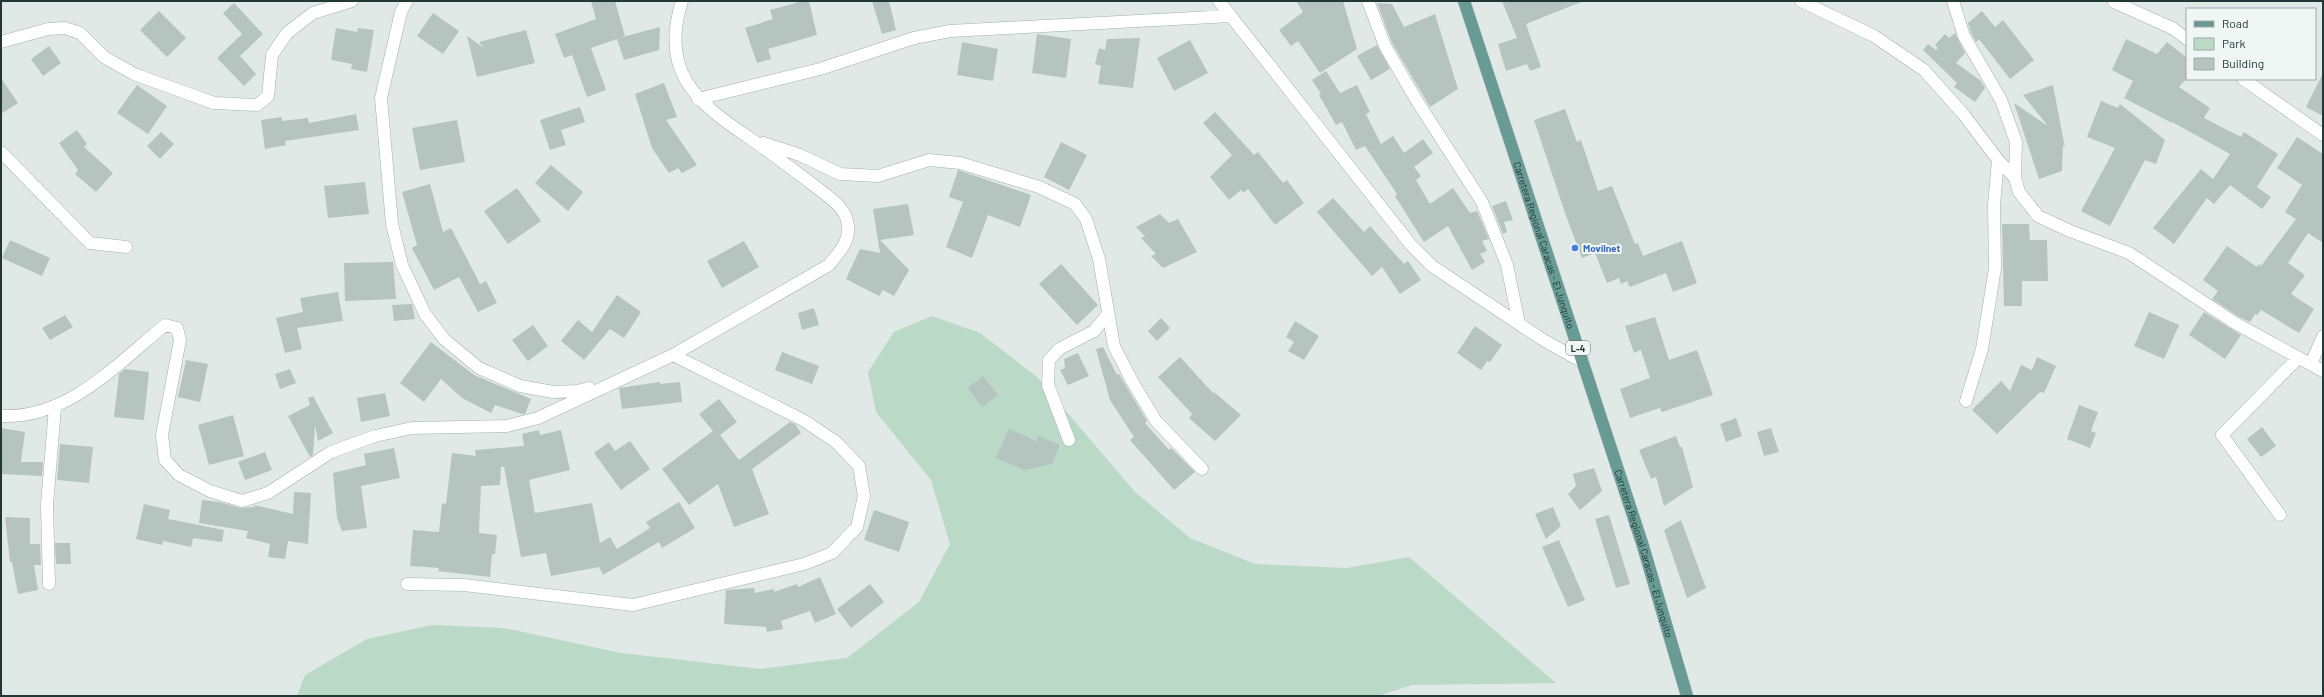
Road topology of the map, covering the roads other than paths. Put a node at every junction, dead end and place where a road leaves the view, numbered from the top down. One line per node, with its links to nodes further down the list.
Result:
1 (352, 1): 12 (street)
2 (408, 1): 29 (street)
3 (682, 1): 14 (street)
4 (1219, 1): 10 (street)
5 (1368, 1): 22 (street)
6 (1464, 1): 26 (main road, Carretera Regional Caracas - El Junquito / L-4)
7 (1801, 1): 18 (street)
8 (1953, 1): 19 (street)
9 (2114, 2): 11 (street)
10 (1231, 16): 14 (street); 22 (street)
11 (2186, 38)
12 (1, 42)
13 (2244, 80): 15 (street)
14 (698, 99): 16 (street)
15 (2323, 135)
16 (747, 137): 21 (street); 24 (street)
17 (1, 152): 20 (street)
18 (1998, 160): 19 (street); 30 (street)
19 (2015, 178): 25 (street)
20 (126, 247)
21 (1108, 315): 33 (street); 34 (street)
22 (1519, 324): 26 (street)
23 (2323, 336): 27 (street)
24 (673, 355): 29 (street); 37 (street)
25 (2298, 358): 27 (street); 35 (street)
26 (1583, 362): 38 (main road, Carretera Regional Caracas - El Junquito / L-4)
27 (2311, 364): 28 (street)
28 (2323, 371)
29 (619, 380): 31 (street)
30 (1966, 401)
31 (55, 407): 32 (street); 36 (street)
32 (1, 416)
33 (1069, 440)
34 (1202, 469)
35 (2280, 515)
36 (49, 584)
37 (407, 584)
38 (1687, 696)

